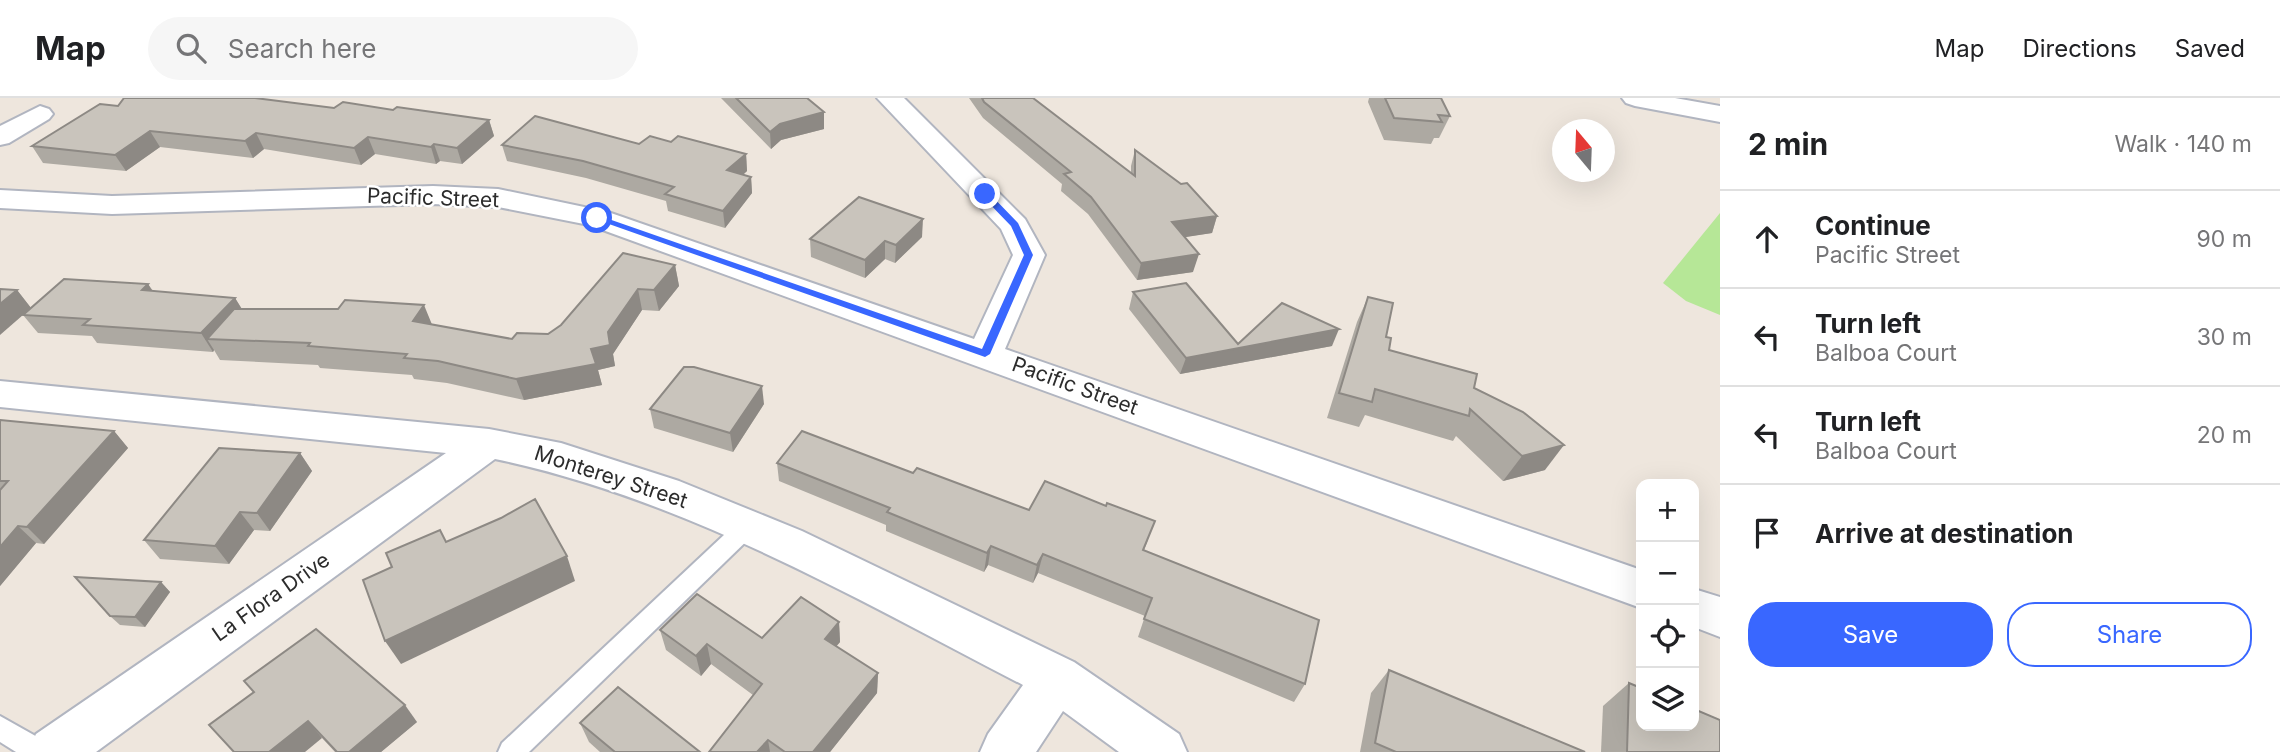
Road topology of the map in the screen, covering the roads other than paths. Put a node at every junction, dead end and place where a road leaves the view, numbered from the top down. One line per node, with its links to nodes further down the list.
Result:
1 (890, 98): 7 (street)
2 (1636, 98): 4 (street)
3 (40, 114): 5 (street)
4 (1720, 114)
5 (0, 137)
6 (0, 199): 7 (street, Pacific Street)
7 (985, 354): 11 (street, Pacific Street)
8 (0, 394): 9 (street, Monterey Street)
9 (489, 443): 10 (street, Monterey Street); 17 (street, La Flora Drive)
10 (749, 525): 14 (street, Monterey Street); 18 (lane)
11 (1636, 587)
12 (1699, 610): 13 (street)
13 (1720, 617)
14 (1057, 678): 19 (street); 20 (street, Monterey Street)
15 (0, 727): 16 (lane)
16 (39, 752)
17 (54, 752)
18 (511, 752)
19 (1006, 752)
20 (1161, 752)

